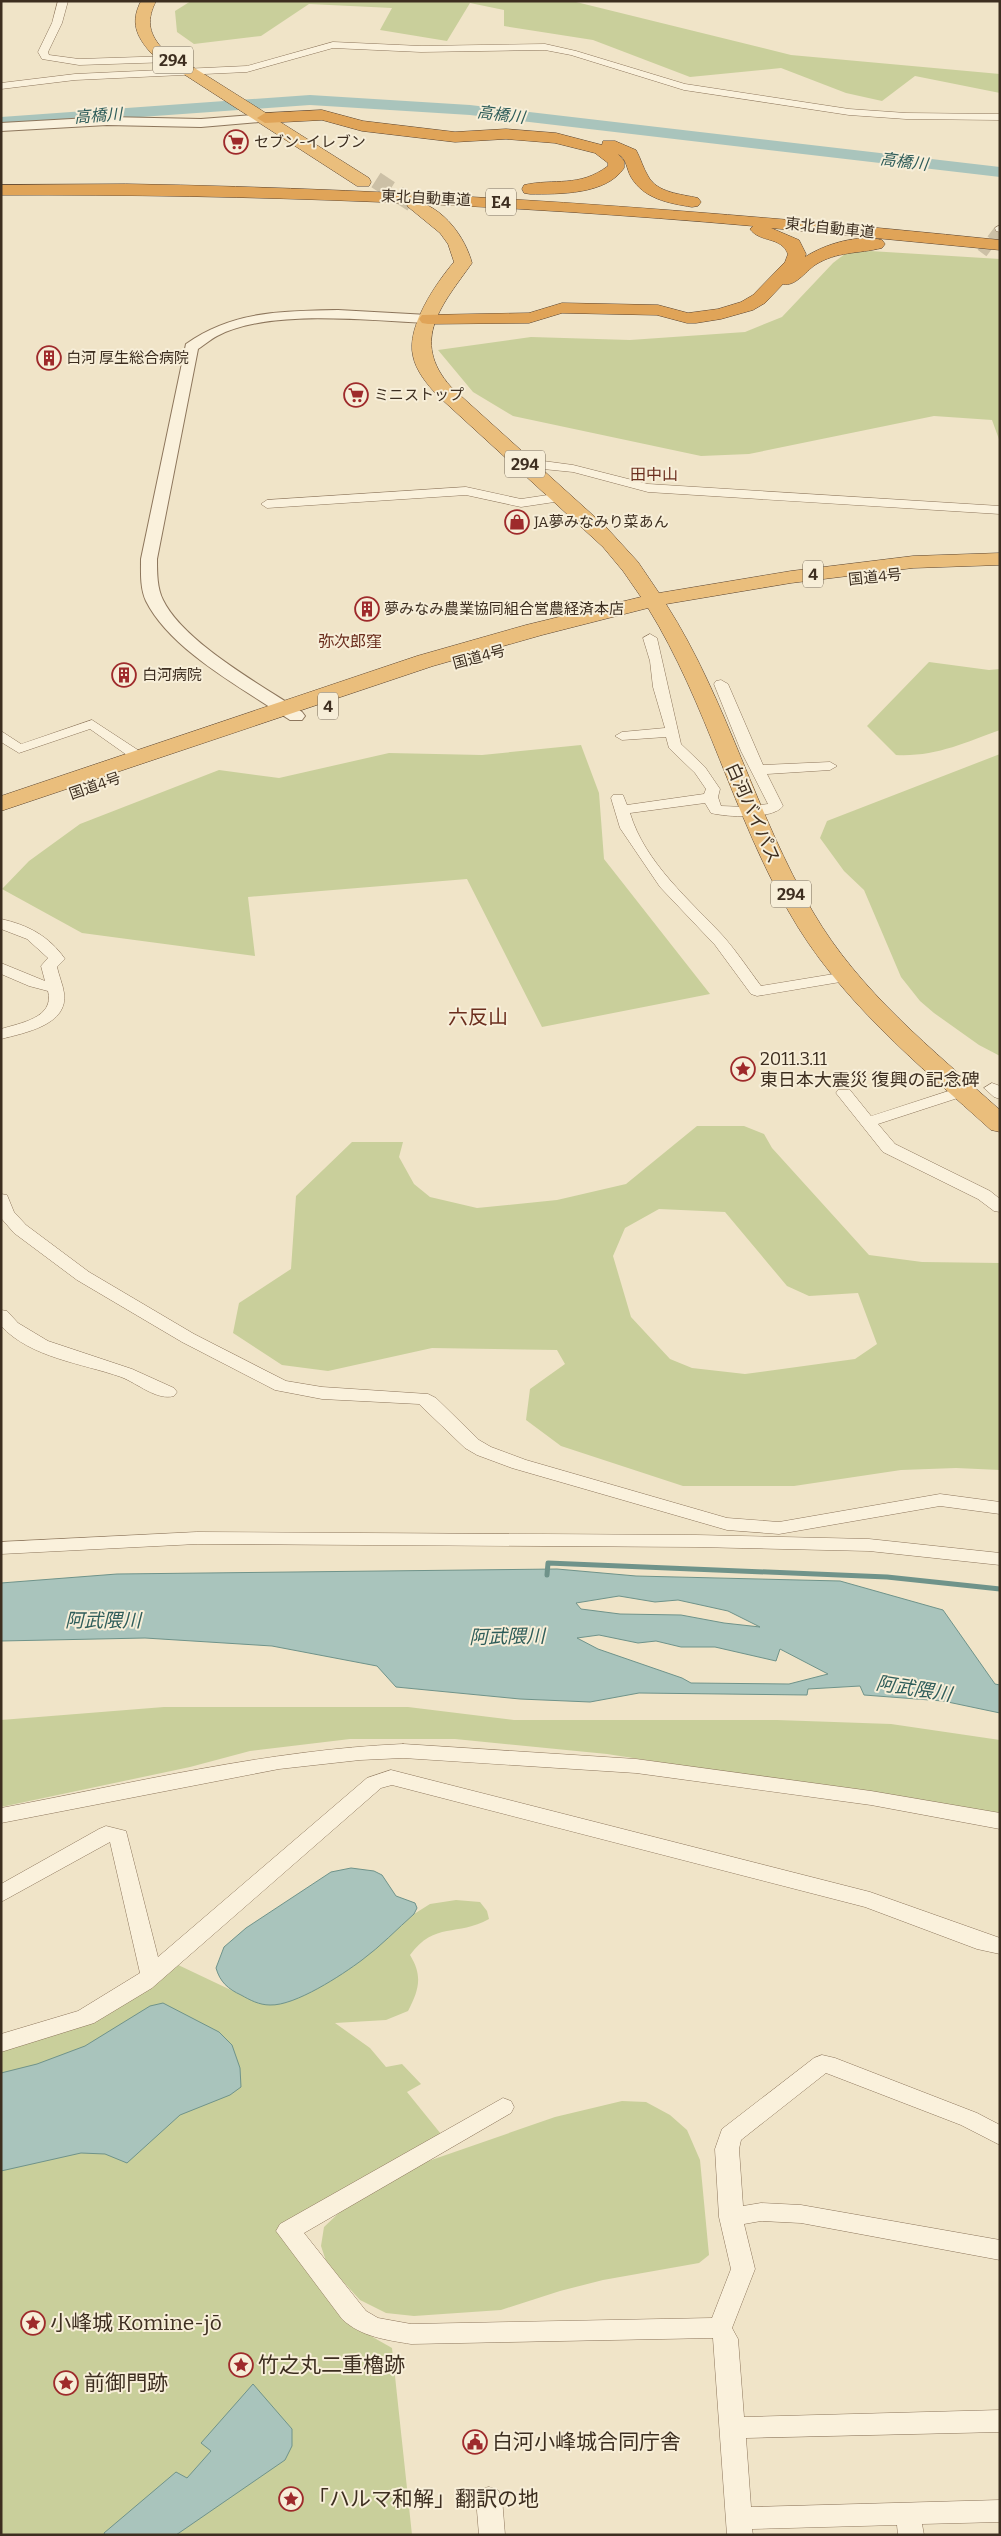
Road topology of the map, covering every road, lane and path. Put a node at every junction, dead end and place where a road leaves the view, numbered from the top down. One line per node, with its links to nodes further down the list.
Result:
1 (63, 1): 4 (street)
2 (149, 1): 3 (highway, 294)
3 (171, 59): 4 (street); 5 (highway, 294)
4 (60, 60): 6 (street)
5 (193, 72): 6 (street); 7 (street); 8 (highway, 294)
6 (1, 86)
7 (1000, 117)
8 (270, 122): 9 (street); 10 (highway, 294); 12 (highway); 17 (highway)
9 (1, 127)
10 (370, 181)
11 (1, 182): 12 (highway, 東北自動車道 / E4)
12 (218, 184): 17 (highway, 東北自動車道 / E4)
13 (1, 190): 15 (highway, 東北自動車道 / E4)
14 (396, 203): 21 (highway)
15 (528, 204): 19 (highway, 東北自動車道 / E4); 22 (highway)
16 (416, 206): 21 (highway, 294)
17 (890, 226): 18 (highway, 東北自動車道 / E4)
18 (1000, 238)
19 (1000, 246)
20 (1000, 250): 22 (highway)
21 (450, 277): 22 (highway, 294)
22 (428, 319): 23 (highway, 294); 31 (street)
23 (527, 466): 24 (highway, 294); 26 (street)
24 (561, 497): 25 (street); 28 (highway, 294)
25 (267, 504)
26 (1000, 510)
27 (1000, 559): 28 (highway, 国道4号 / 4)
28 (657, 606): 31 (highway, 国道4号 / 4); 40 (highway, 白河バイパス / 294)
29 (650, 638): 32 (street)
30 (720, 684): 37 (street)
31 (289, 712): 35 (highway, 国道4号 / 4); 41 (highway, 国道4号 / 4)
32 (672, 732): 34 (street); 38 (street)
33 (1, 735): 35 (street)
34 (622, 736)
35 (139, 757): 39 (highway, 国道4号 / 4)
36 (830, 766): 37 (street)
37 (757, 770): 40 (street)
38 (710, 798): 40 (street); 44 (street)
39 (1, 804)
40 (750, 811): 44 (highway, 白河バイパス / 294)
41 (1, 818)
42 (1, 924): 45 (street)
43 (1, 968): 45 (street)
44 (846, 977): 47 (highway, 白河バイパス / 294)
45 (55, 988): 46 (street)
46 (1, 1034)
47 (964, 1091): 49 (street); 50 (highway, 白河バイパス / 294)
48 (844, 1092): 49 (street)
49 (868, 1122): 52 (street)
50 (1000, 1124)
51 (1, 1199): 55 (street)
52 (1000, 1207)
53 (1, 1315): 54 (street)
54 (168, 1392)
55 (1000, 1508)
56 (1, 1548): 57 (street)
57 (1000, 1558)
58 (1, 1816): 59 (street)
59 (1000, 1821)
60 (1, 1894): 62 (street)
61 (1000, 1946): 62 (street)
62 (152, 1976): 63 (street)
63 (1, 2043)
64 (503, 2107): 68 (street)
65 (1000, 2136): 66 (street)
66 (731, 2217): 67 (street); 68 (street)
67 (1000, 2250)
68 (720, 2328): 70 (street)
69 (1000, 2421): 70 (street)
70 (731, 2428): 74 (street)
71 (488, 2498): 75 (street)
72 (1000, 2511): 73 (street)
73 (909, 2524): 74 (street)
74 (739, 2526)
75 (492, 2535)

